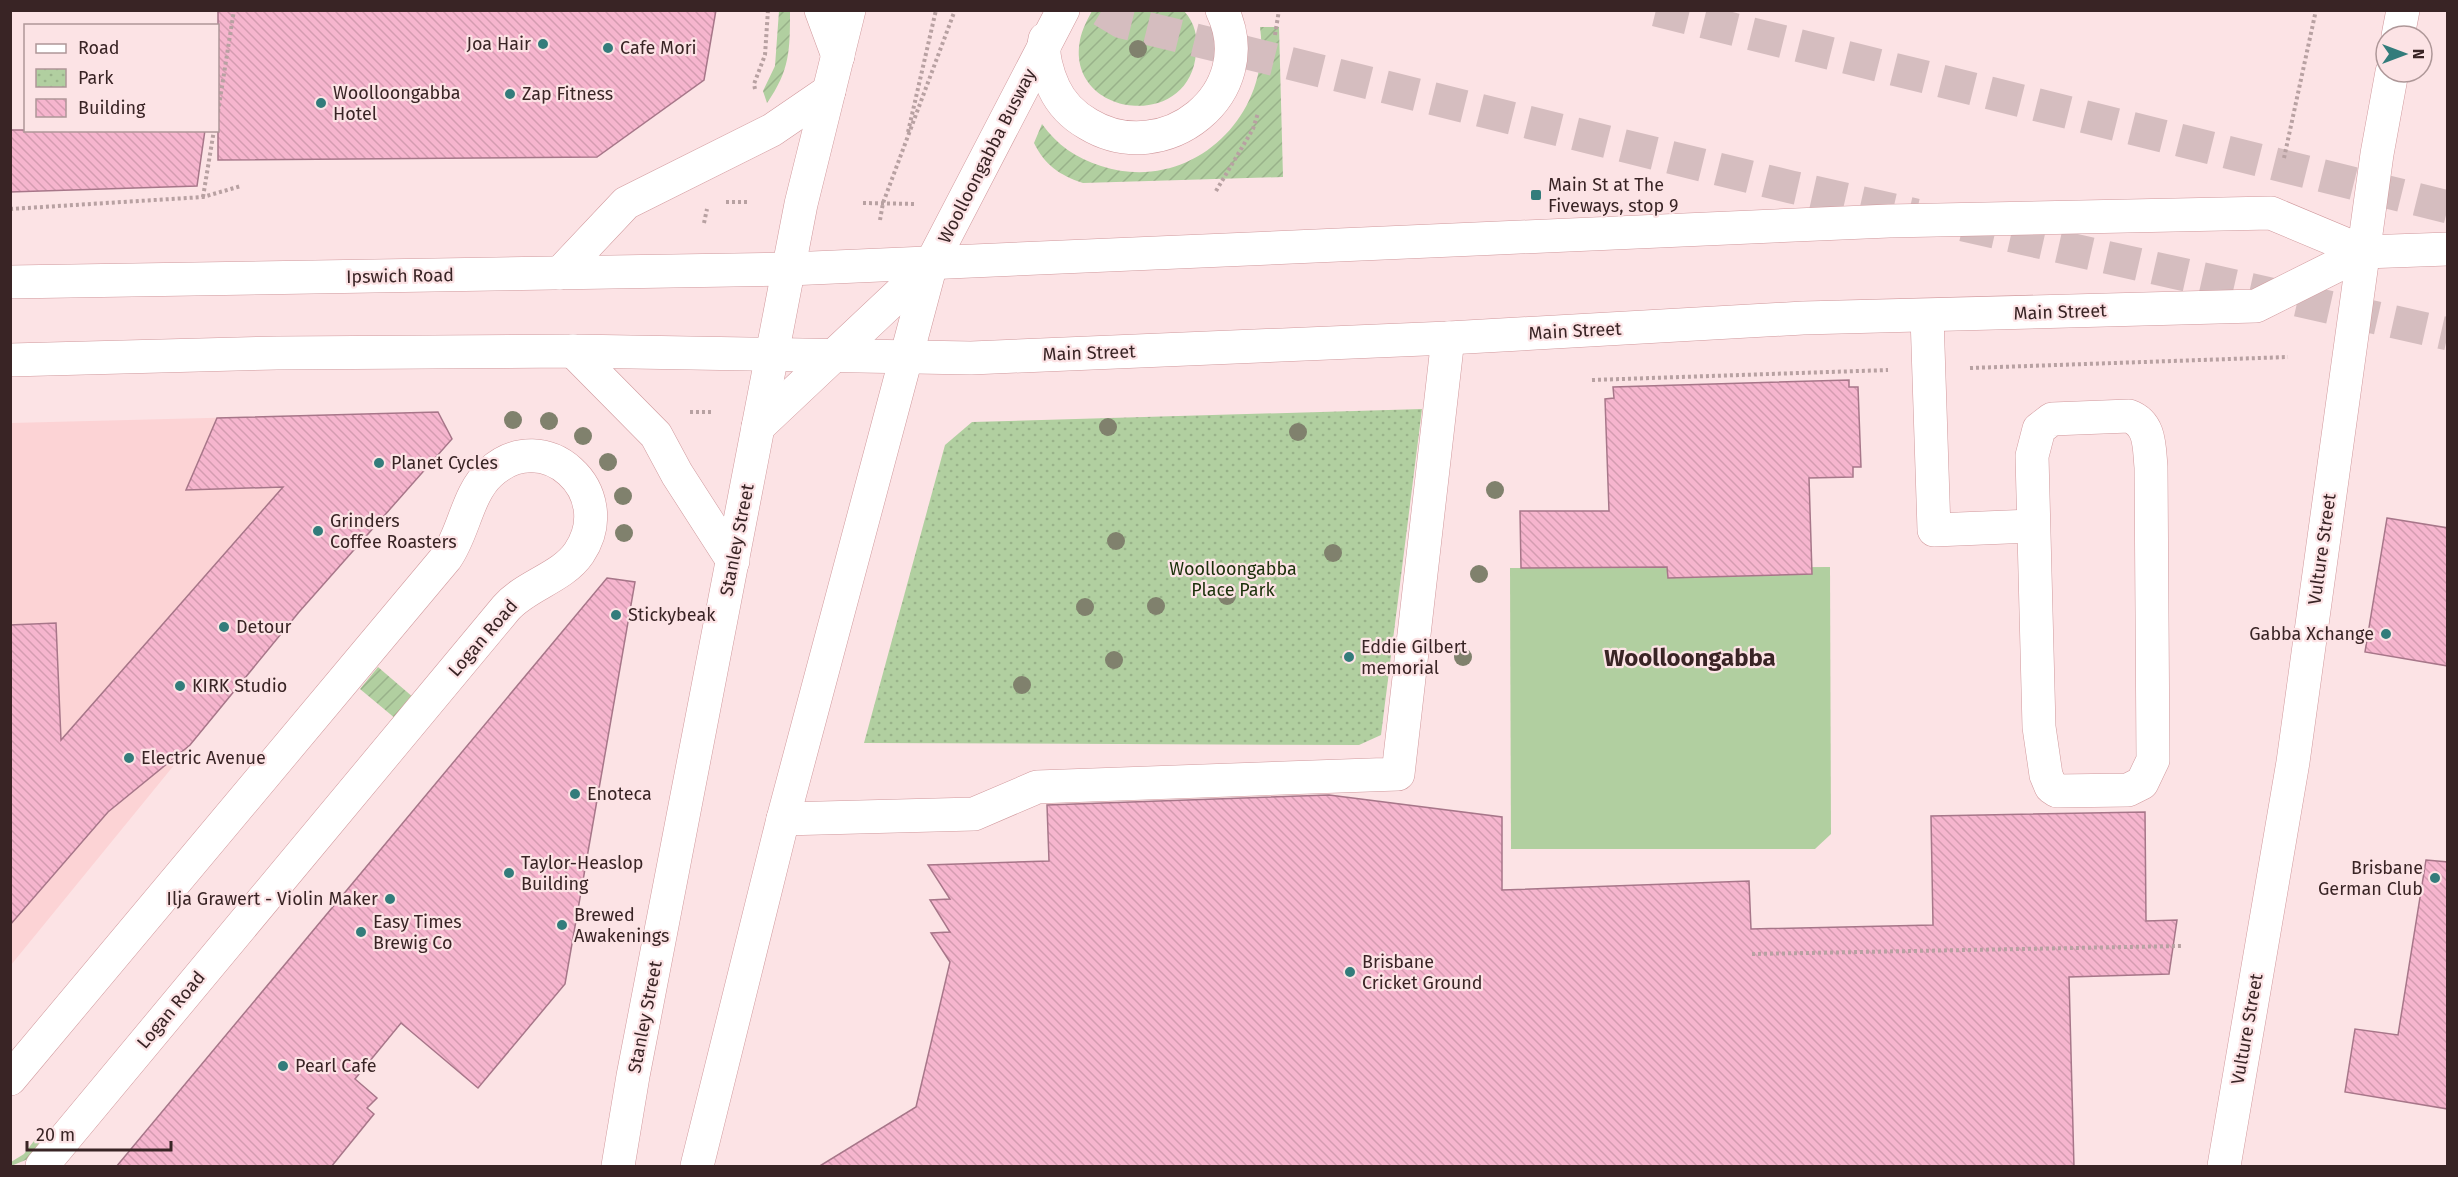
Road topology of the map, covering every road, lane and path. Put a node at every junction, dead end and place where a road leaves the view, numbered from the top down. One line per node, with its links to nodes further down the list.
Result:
1 (234, 10): 16 (path)
2 (768, 10): 13 (path)
3 (821, 10): 12 (main road)
4 (849, 10): 12 (main road, Stanley Street)
5 (936, 10): 18 (path)
6 (955, 10): 18 (path)
7 (1053, 10): 11 (main road, Woolloongabba Busway)
8 (1064, 10): 11 (main road, Woolloongabba Busway)
9 (1222, 10): 11 (main road, Woolloongabba Busway)
10 (2316, 10): 19 (path)
11 (1043, 47): 29 (main road, Woolloongabba Busway)
12 (838, 56): 15 (main road, Stanley Street)
13 (754, 84)
14 (2390, 84): 28 (main road, Vulture Street)
15 (829, 91): 30 (main road, Stanley Street); 31 (main road)
16 (219, 106)
17 (214, 132): 21 (path)
18 (904, 147): 23 (path)
19 (2284, 159)
20 (241, 186): 21 (path)
21 (203, 197): 25 (path)
22 (863, 203): 23 (path)
23 (883, 203): 24 (path); 26 (path)
24 (923, 204)
25 (10, 209)
26 (880, 220)
27 (2448, 249): 28 (main road, Main Street)
28 (2364, 252): 29 (main road, Main Street); 33 (main road, Main Street); 54 (main road, Vulture Street)
29 (931, 264): 30 (main road, Main Street); 37 (main road, Woolloongabba Busway); 38 (main road, Woolloongabba Busway)
30 (789, 269): 31 (main road, Ipswich Road); 36 (main road, Stanley Street)
31 (561, 273): 32 (main road, Ipswich Road)
32 (10, 282)
33 (1927, 316): 34 (main road, Main Street); 45 (main road)
34 (1448, 338): 38 (main road, Main Street); 47 (main road)
35 (573, 351): 36 (main road); 40 (main road); 46 (main road)
36 (773, 354): 37 (main road, Main Street); 44 (main road, Stanley Street)
37 (834, 356): 38 (main road, Main Street); 44 (main road, Woolloongabba Busway)
38 (907, 356): 47 (main road)
39 (2288, 357): 41 (path)
40 (10, 360)
41 (1960, 368)
42 (1898, 370): 43 (path)
43 (1592, 380)
44 (758, 427): 46 (main road, Stanley Street)
45 (2032, 526): 45 (main road)
46 (733, 561): 52 (main road, Stanley Street)
47 (783, 819): 53 (main road)
48 (2181, 946): 49 (path)
49 (1752, 954)
50 (10, 1079): 51 (main road, Logan Road)
51 (42, 1167)
52 (618, 1167)
53 (697, 1167)
54 (2224, 1167)

